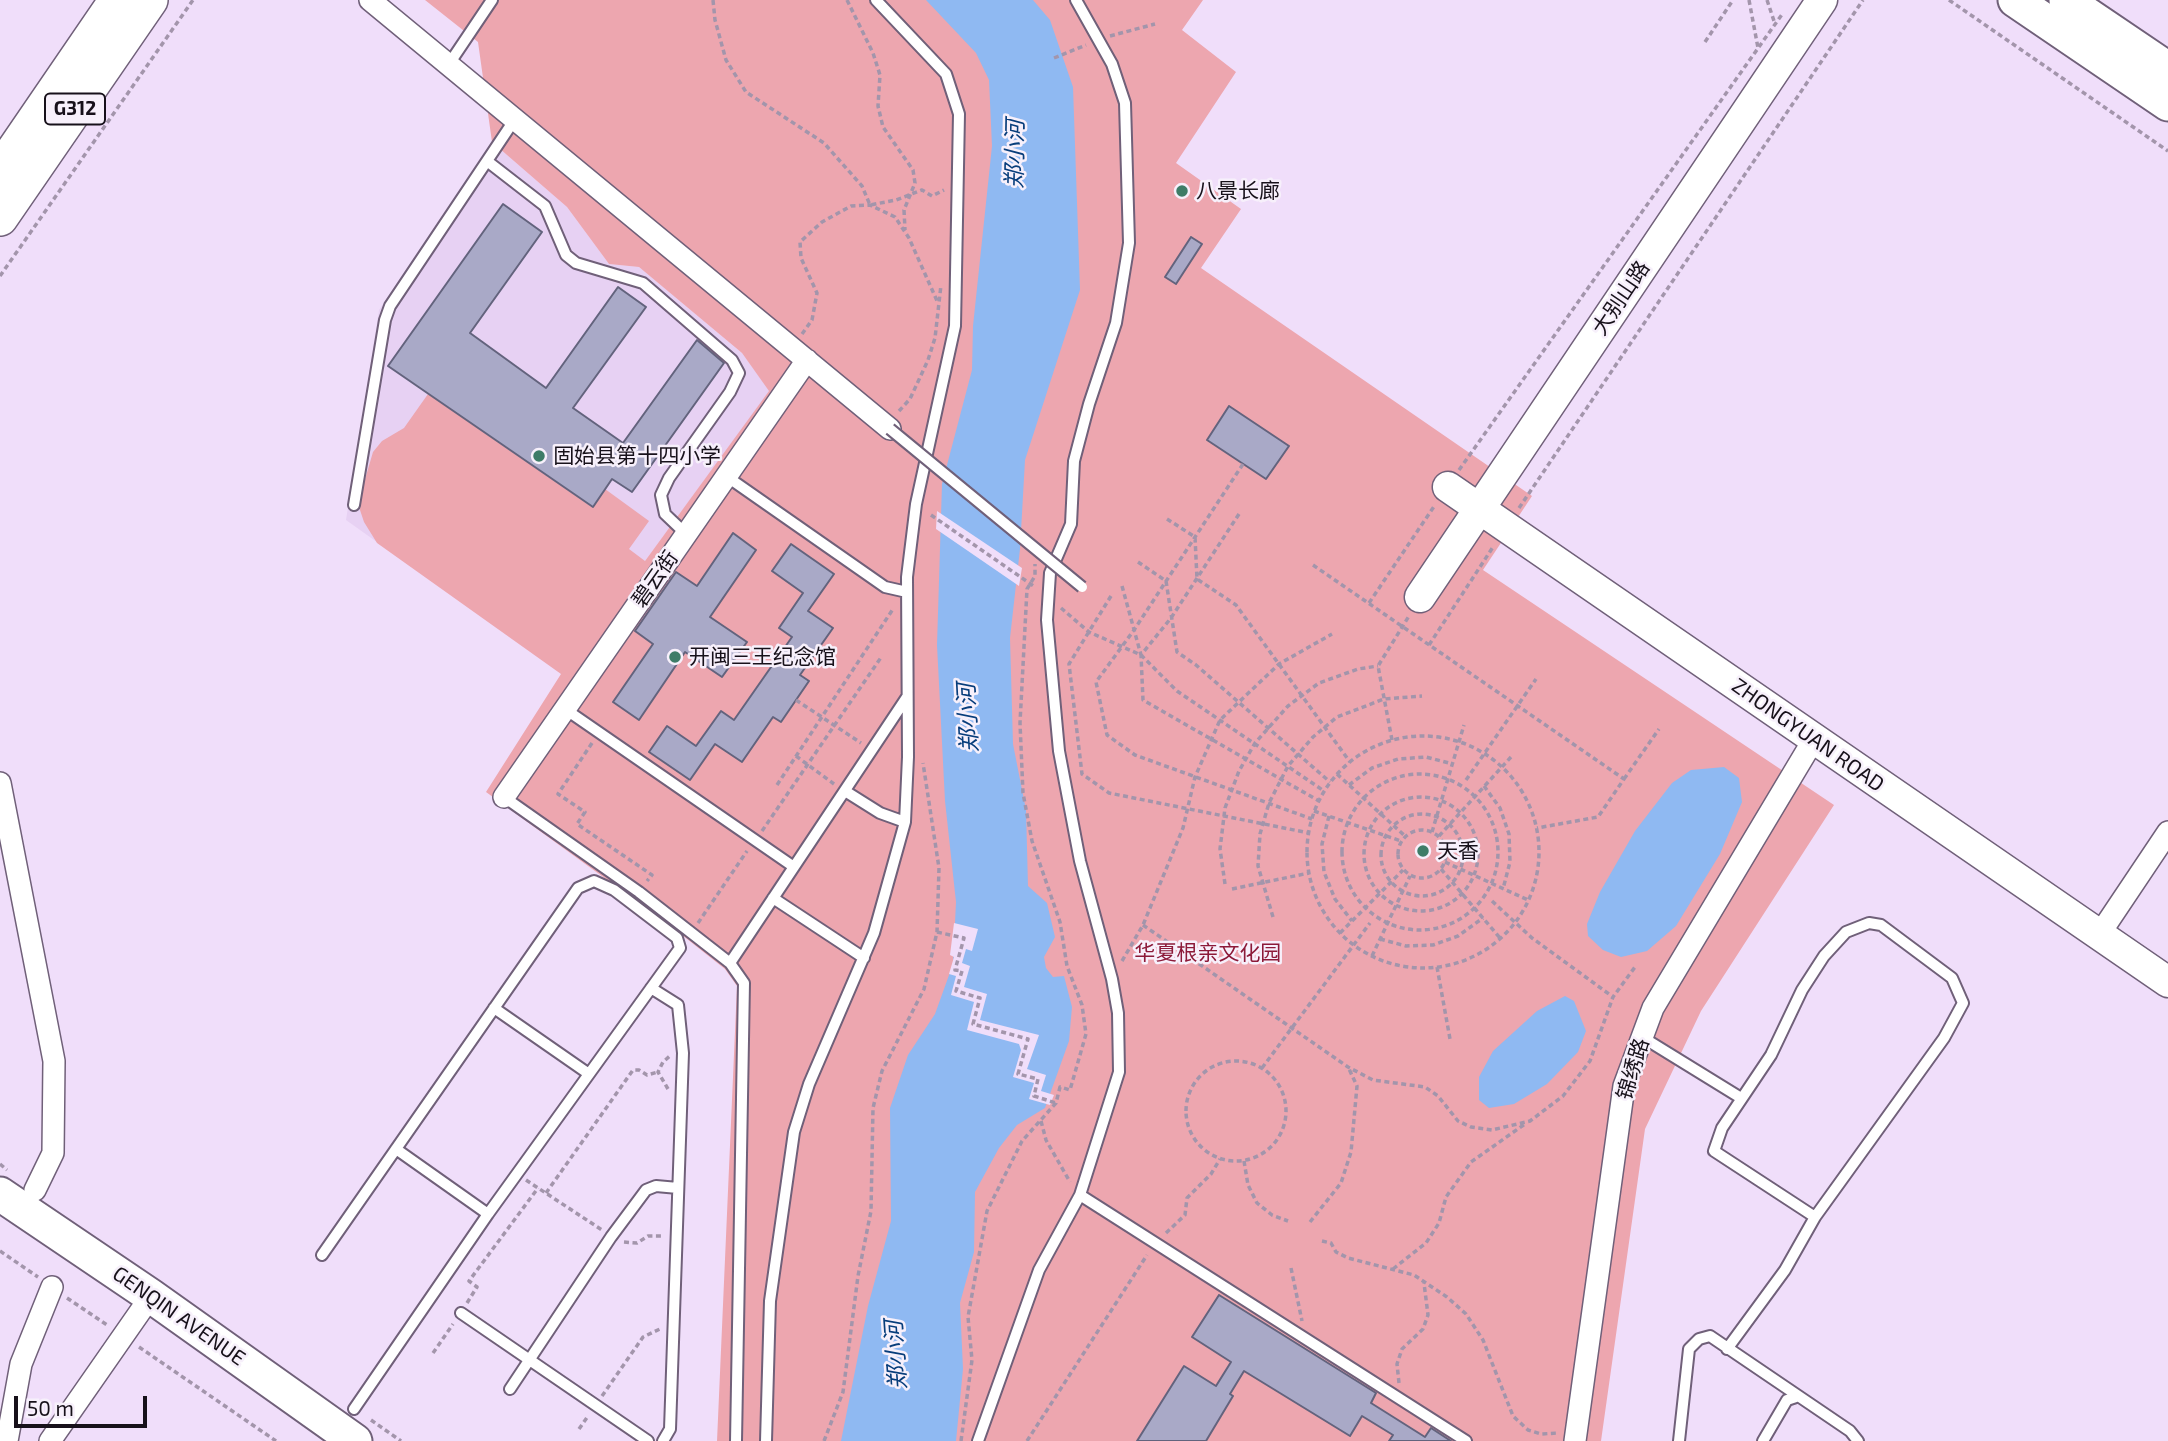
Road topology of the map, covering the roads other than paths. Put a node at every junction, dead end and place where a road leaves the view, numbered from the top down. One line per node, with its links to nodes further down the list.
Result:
1 (117, 0): 15 (highway, G312)
2 (150, 0): 16 (highway, G312)
3 (370, 0): 10 (street)
4 (492, 0): 10 (lane)
5 (876, 0): 25 (lane)
6 (1076, 0): 50 (lane)
7 (1822, 0): 22 (main road, 大别山路)
8 (2015, 0): 12 (main road)
9 (2066, 0): 11 (main road)
10 (449, 64): 13 (street)
11 (2168, 69)
12 (2168, 104)
13 (515, 119): 14 (lane); 17 (street)
14 (487, 161): 21 (lane); 23 (lane)
15 (0, 171)
16 (0, 218)
17 (799, 354): 18 (street); 19 (street, 碧云街)
18 (888, 428): 24 (lane, bridge)
19 (726, 476): 23 (street, 碧云街); 25 (lane)
20 (1448, 487): 22 (main road, ZHONGYUAN ROAD)
21 (354, 505)
22 (1479, 509): 26 (main road, 大别山路); 29 (main road, ZHONGYUAN ROAD)
23 (686, 534): 28 (street, 碧云街)
24 (1082, 587)
25 (907, 593): 27 (lane)
26 (1420, 597)
27 (907, 697): 31 (lane); 33 (lane)
28 (565, 709): 32 (street, 碧云街); 35 (lane)
29 (1814, 739): 37 (main road, ZHONGYUAN ROAD); 43 (street, 锦绣路)
30 (0, 783): 48 (street)
31 (845, 791): 33 (lane); 35 (lane)
32 (504, 797): 39 (lane)
33 (905, 822): 38 (lane)
34 (2168, 832): 37 (street)
35 (794, 867): 36 (lane)
36 (773, 898): 38 (lane); 39 (lane)
37 (2099, 935): 40 (main road, ZHONGYUAN ROAD)
38 (864, 958): 68 (lane)
39 (730, 963): 67 (lane)
40 (2168, 982)
41 (651, 988): 42 (lane); 44 (lane); 47 (lane)
42 (494, 1008): 44 (lane); 46 (lane)
43 (1642, 1037): 45 (lane); 62 (street, 锦绣路)
44 (589, 1074): 51 (lane)
45 (1741, 1098): 52 (lane); 52 (lane)
46 (396, 1149): 51 (lane); 53 (lane)
47 (678, 1188): 58 (lane); 66 (lane)
48 (35, 1190)
49 (0, 1194): 55 (main road, GENQIN AVENUE)
50 (1080, 1195): 69 (lane); 70 (lane)
51 (488, 1214): 61 (lane)
52 (1815, 1217): 57 (lane)
53 (322, 1255)
54 (51, 1287): 63 (street)
55 (151, 1296): 61 (main road, GENQIN AVENUE); 64 (street)
56 (461, 1313): 58 (lane)
57 (1727, 1349): 60 (lane); 71 (lane)
58 (529, 1360): 59 (lane); 65 (lane)
59 (510, 1389)
60 (1796, 1396): 72 (lane); 73 (lane)
61 (355, 1425)
62 (1576, 1435)
63 (7, 1441)
64 (50, 1441)
65 (648, 1441)
66 (663, 1441)
67 (736, 1441)
68 (766, 1441)
69 (978, 1441)
70 (1466, 1441)
71 (1679, 1441)
72 (1763, 1441)
73 (1858, 1441)

